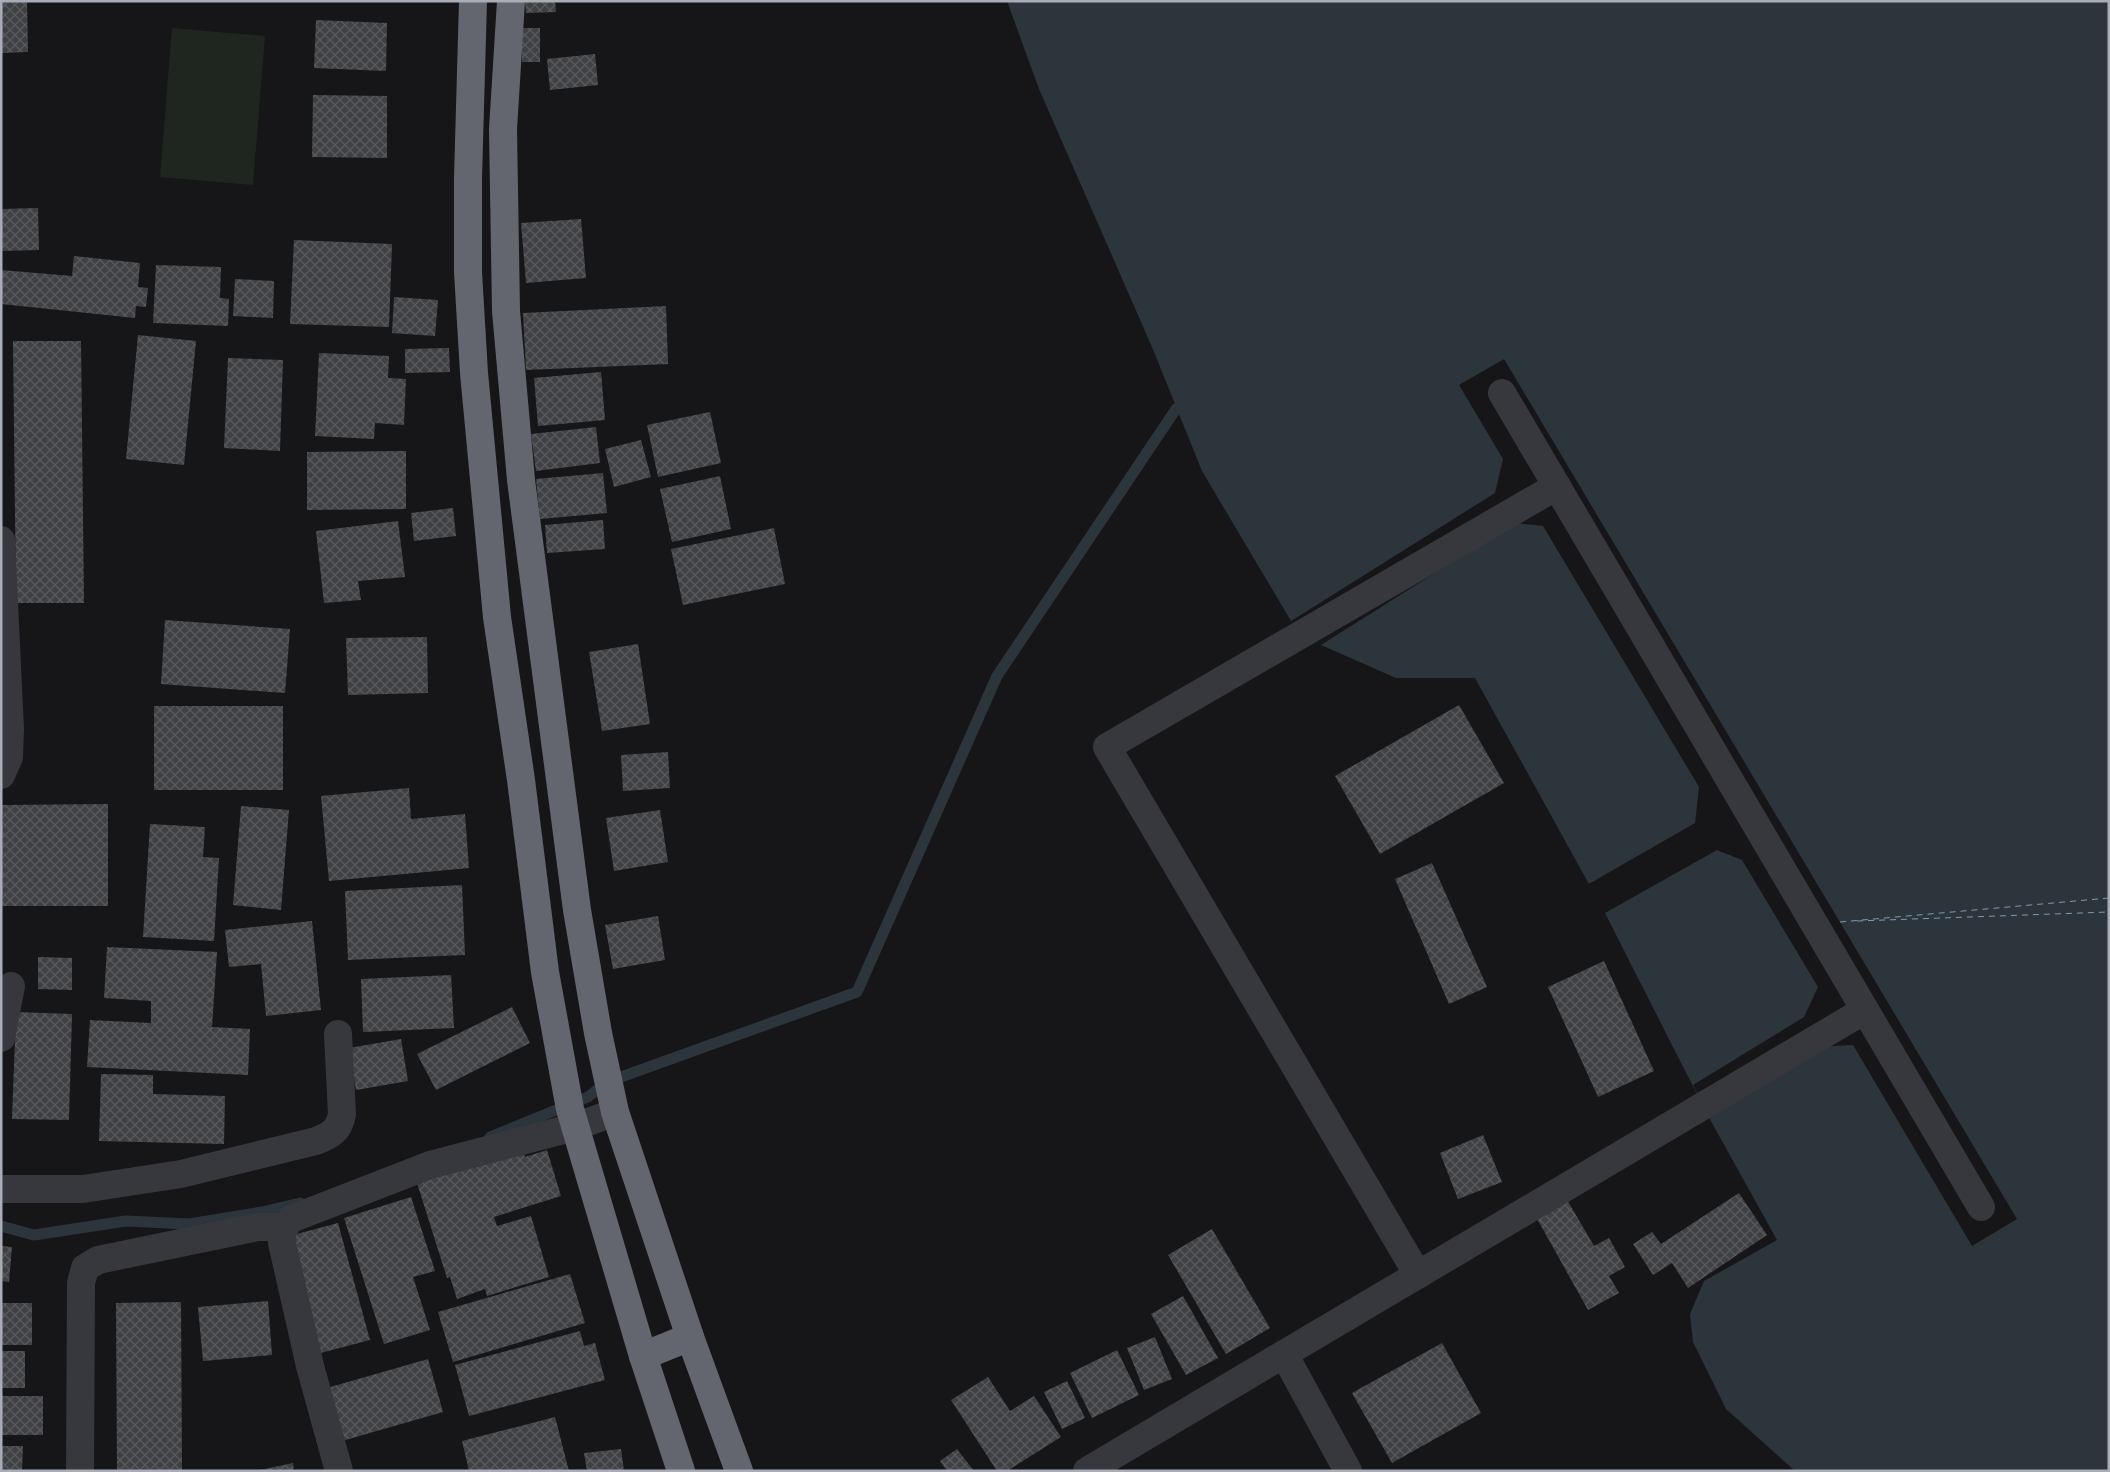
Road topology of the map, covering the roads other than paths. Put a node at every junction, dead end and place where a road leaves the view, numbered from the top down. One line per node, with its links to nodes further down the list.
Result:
1 (473, 1): 12 (highway)
2 (511, 1): 11 (highway)
3 (1502, 393): 4 (street)
4 (1557, 486): 8 (street); 16 (street)
5 (1, 540): 6 (street)
6 (1, 775)
7 (11, 986): 10 (street)
8 (1865, 1010): 14 (street); 16 (street)
9 (338, 1034): 13 (street)
10 (1, 1038)
11 (613, 1105): 12 (street); 17 (highway)
12 (573, 1118): 15 (street); 19 (highway)
13 (1, 1189)
14 (1981, 1207)
15 (284, 1227): 20 (street); 21 (street)
16 (1418, 1275): 18 (street)
17 (690, 1337): 19 (highway); 23 (highway)
18 (1284, 1354): 24 (street); 25 (street)
19 (643, 1356): 22 (highway)
20 (80, 1471)
21 (339, 1471)
22 (682, 1471)
23 (739, 1471)
24 (1087, 1471)
25 (1348, 1471)

